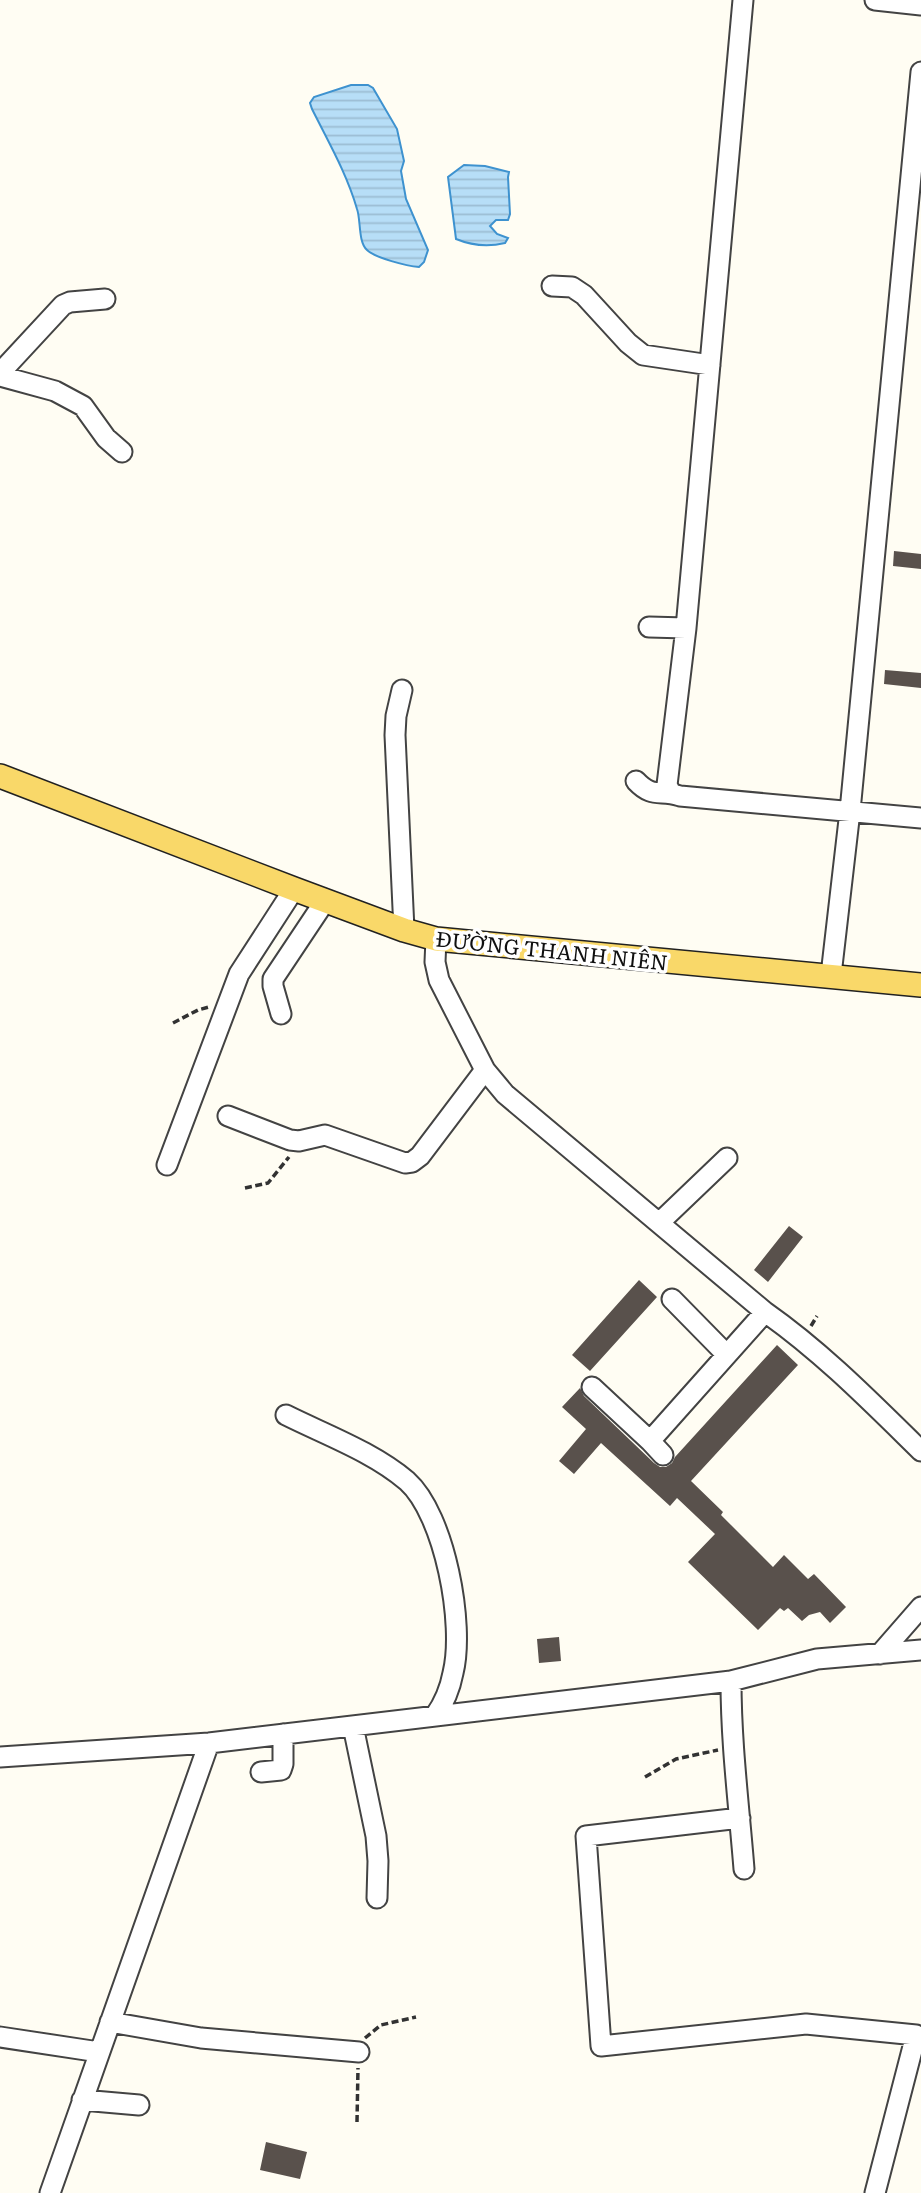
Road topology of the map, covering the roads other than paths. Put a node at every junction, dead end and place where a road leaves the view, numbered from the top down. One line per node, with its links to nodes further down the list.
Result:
1 (743, 0): 7 (street)
2 (875, 0): 3 (street)
3 (921, 5)
4 (921, 72): 16 (street)
5 (552, 286): 7 (street)
6 (105, 299): 8 (street)
7 (710, 365): 11 (street)
8 (0, 374): 9 (street)
9 (122, 452)
10 (649, 627): 11 (street)
11 (686, 628): 15 (street)
12 (402, 690): 20 (street)
13 (0, 776): 18 (main road, ĐƯỜNG THANH NIÊN)
14 (636, 781): 15 (street)
15 (671, 793): 16 (street)
16 (850, 811): 17 (street); 22 (street)
17 (921, 818)
18 (294, 889): 19 (main road, ĐƯỜNG THANH NIÊN); 28 (street)
19 (325, 901): 20 (main road, ĐƯỜNG THANH NIÊN); 24 (street)
20 (404, 930): 21 (main road, ĐƯỜNG THANH NIÊN)
21 (436, 939): 22 (main road, ĐƯỜNG THANH NIÊN); 25 (street)
22 (831, 975): 23 (main road, ĐƯỜNG THANH NIÊN)
23 (921, 985)
24 (281, 1014)
25 (485, 1070): 26 (street); 29 (street)
26 (228, 1116)
27 (727, 1158): 29 (street)
28 (167, 1165)
29 (659, 1223): 31 (street)
30 (672, 1298): 32 (street)
31 (765, 1312): 32 (street); 35 (street)
32 (726, 1354): 33 (street)
33 (592, 1387)
34 (286, 1415): 40 (street)
35 (921, 1451)
36 (921, 1607): 38 (street)
37 (921, 1650): 38 (street)
38 (880, 1654): 39 (street)
39 (731, 1681): 40 (street); 46 (street)
40 (435, 1716): 41 (street)
41 (353, 1726): 42 (street); 48 (street)
42 (283, 1734): 43 (street); 45 (street)
43 (209, 1743): 44 (street); 49 (street)
44 (0, 1757)
45 (261, 1772)
46 (740, 1818): 47 (street); 56 (street)
47 (744, 1869)
48 (377, 1898)
49 (110, 2022): 51 (street); 52 (street)
50 (0, 2037): 51 (street)
51 (99, 2052): 53 (street)
52 (359, 2052)
53 (82, 2100): 54 (street); 55 (street)
54 (139, 2105)
55 (50, 2193)
56 (875, 2193)

